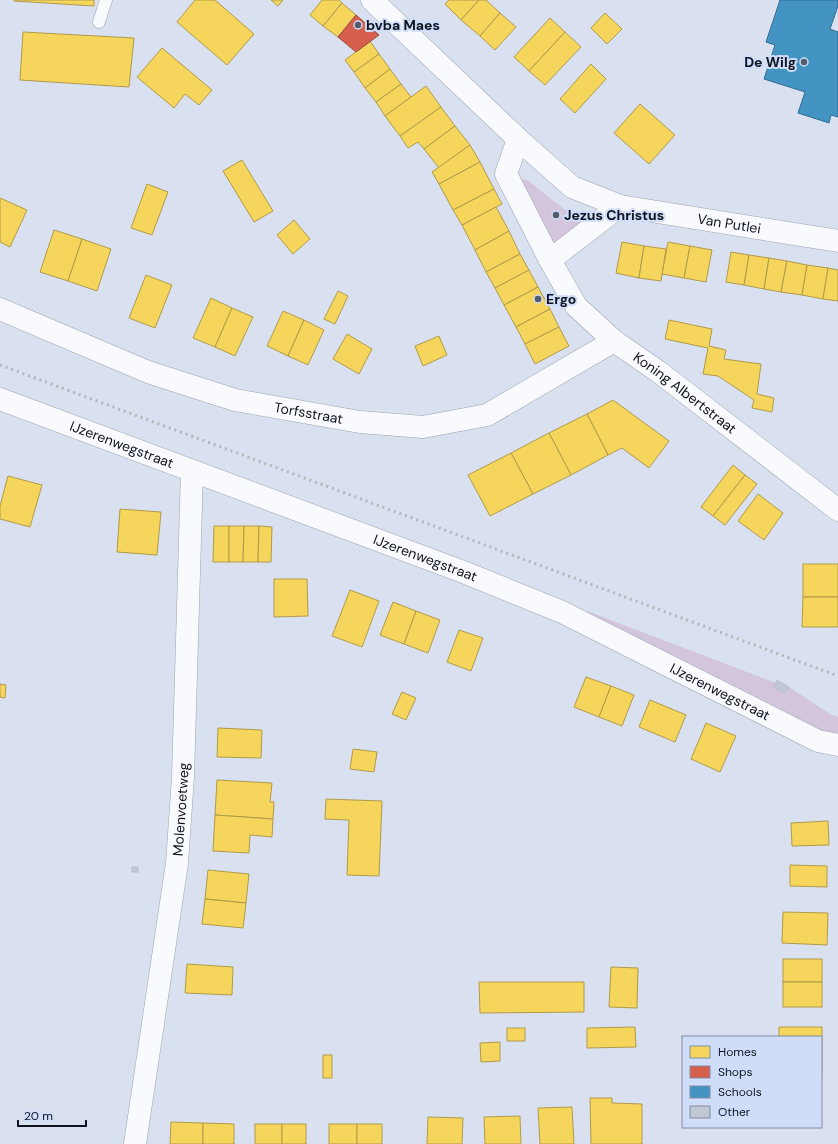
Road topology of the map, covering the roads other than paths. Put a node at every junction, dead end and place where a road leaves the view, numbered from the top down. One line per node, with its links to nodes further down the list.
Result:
1 (106, 0): 3 (lane)
2 (372, 0): 4 (street)
3 (99, 22)
4 (518, 139): 5 (street); 7 (street, Koning Albertstraat)
5 (620, 206): 6 (street, Van Putlei); 7 (street)
6 (838, 241)
7 (550, 260): 9 (street, Koning Albertstraat)
8 (0, 309): 9 (street, Torfsstraat)
9 (614, 341): 12 (street, Koning Albertstraat)
10 (0, 399): 11 (street, IJzerenwegstraat)
11 (192, 471): 13 (street, IJzerenwegstraat); 14 (street, Molenvoetweg)
12 (838, 510)
13 (838, 745)
14 (136, 1144)

